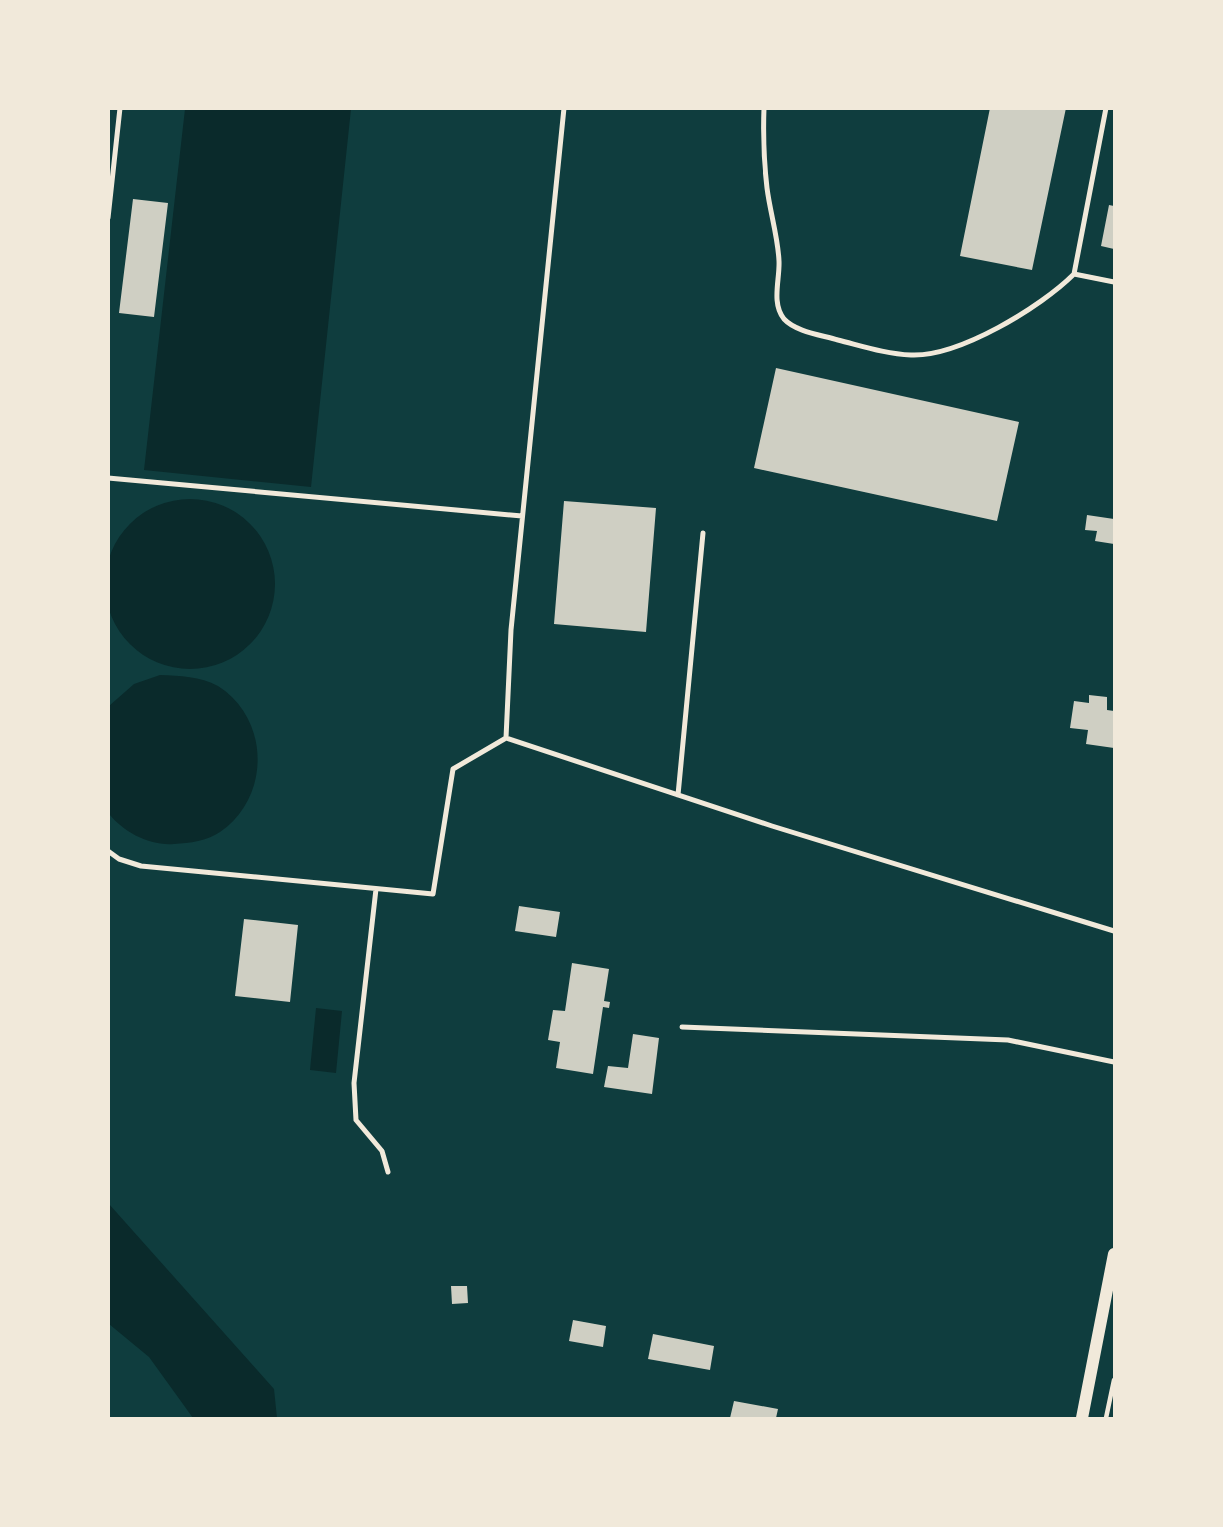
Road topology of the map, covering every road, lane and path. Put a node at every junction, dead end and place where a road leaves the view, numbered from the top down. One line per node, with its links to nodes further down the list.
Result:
1 (120, 108): 5 (lane)
2 (564, 108): 9 (lane)
3 (764, 108): 6 (lane)
4 (1106, 108): 6 (lane)
5 (108, 218)
6 (1074, 274): 7 (lane)
7 (1115, 282)
8 (108, 478): 9 (lane)
9 (522, 516): 11 (lane)
10 (704, 533): 12 (lane)
11 (506, 738): 12 (lane); 14 (lane)
12 (678, 795): 15 (lane)
13 (108, 851): 14 (lane)
14 (376, 889): 18 (lane)
15 (1115, 931)
16 (682, 1027): 17 (lane)
17 (1115, 1062)
18 (388, 1172)
19 (1115, 1254): 21 (street)
20 (1115, 1380): 22 (path)
21 (1082, 1419)
22 (1106, 1419)

